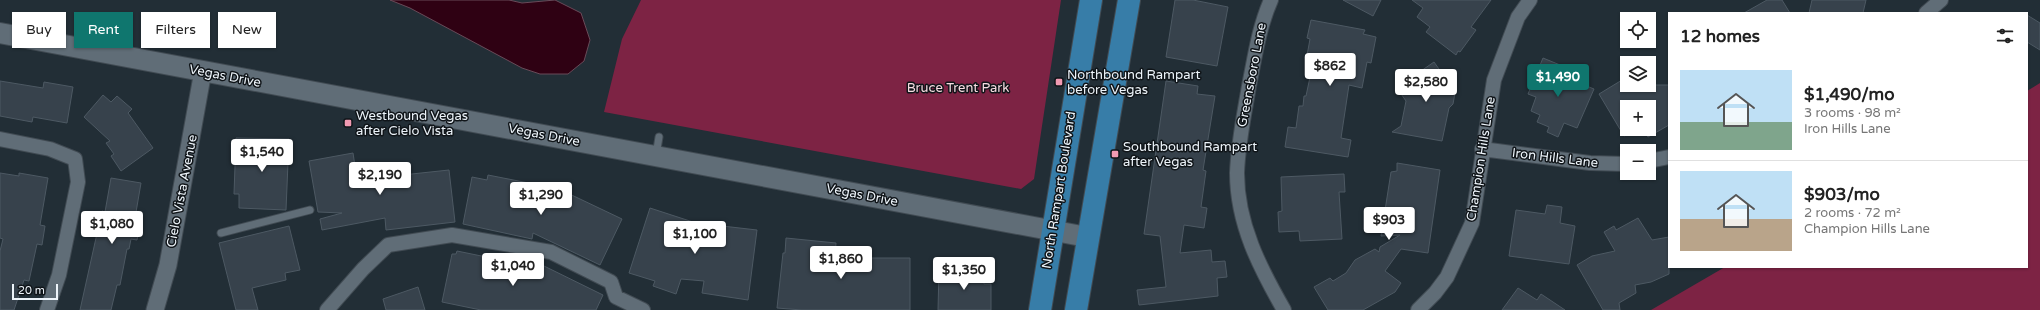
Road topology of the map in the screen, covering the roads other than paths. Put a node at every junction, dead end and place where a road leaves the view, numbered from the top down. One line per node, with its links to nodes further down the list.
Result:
1 (1091, 0): 15 (main road, North Rampart Boulevard)
2 (1129, 0): 17 (main road)
3 (1270, 0): 24 (street, Greensboro Lane)
4 (1530, 0): 10 (street, Champion Hills Lane)
5 (1941, 0): 6 (street)
6 (1927, 12)
7 (0, 33): 8 (main road, Vegas Drive)
8 (203, 72): 15 (main road, Vegas Drive); 19 (street, Cielo Vista Avenue)
9 (0, 139): 18 (street)
10 (1482, 149): 13 (street, Iron Hills Lane); 25 (street, Champion Hills Lane)
11 (1668, 157): 12 (street)
12 (1656, 160)
13 (1620, 164)
14 (310, 210): 16 (lane)
15 (1052, 231): 17 (main road, Vegas Drive); 22 (main road, North Rampart Boulevard)
16 (220, 233)
17 (1087, 237): 23 (main road)
18 (47, 310)
19 (155, 310)
20 (326, 310): 21 (street)
21 (643, 310)
22 (1040, 310)
23 (1076, 310)
24 (1284, 310)
25 (1418, 310)

